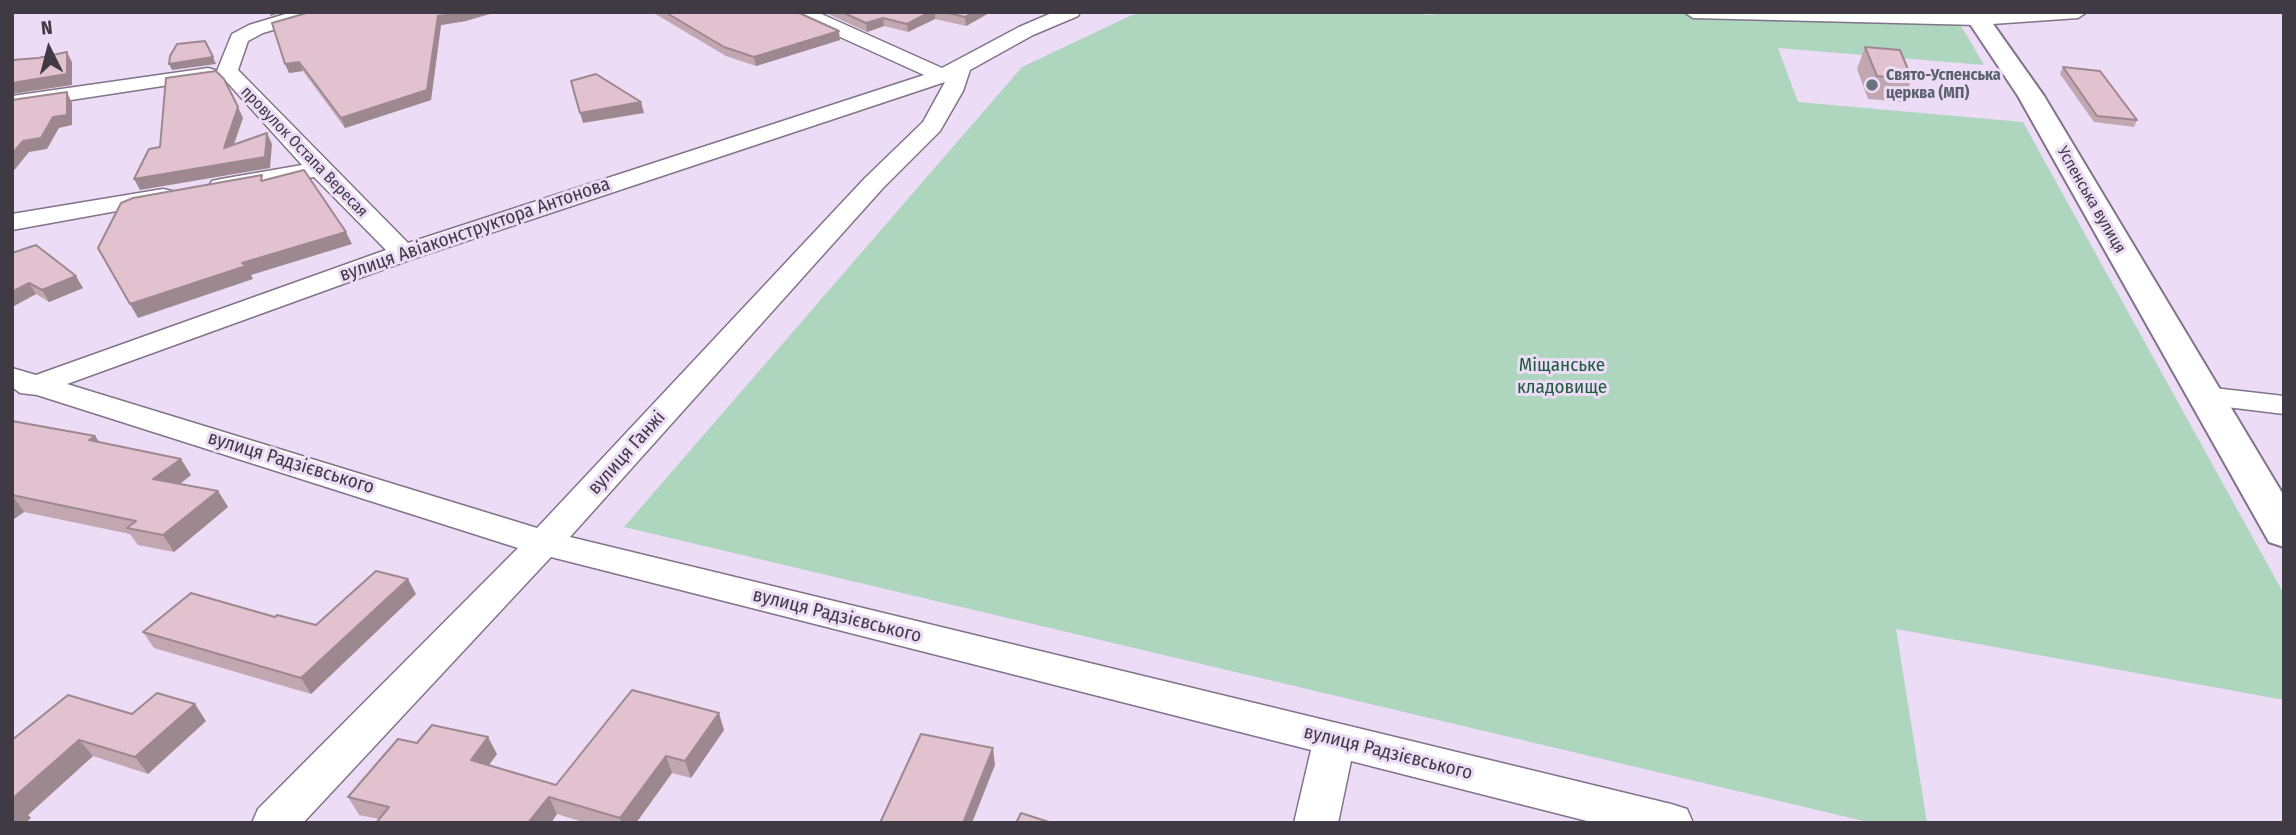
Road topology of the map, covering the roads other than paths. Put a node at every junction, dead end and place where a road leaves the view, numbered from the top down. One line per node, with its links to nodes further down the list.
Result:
1 (313, 12): 7 (street, провулок Остапа Вересая)
2 (801, 12): 8 (street)
3 (1072, 12): 8 (street, вулиця Авіаконструктора Антонова)
4 (1693, 12): 6 (street)
5 (2078, 12): 6 (street)
6 (1973, 16): 14 (street, Успенська вулиця)
7 (227, 71): 9 (street); 10 (street, провулок Остапа Вересая)
8 (951, 72): 12 (street, вулиця Авіаконструктора Антонова); 17 (street, вулиця Ганжі)
9 (12, 103)
10 (319, 170): 11 (street); 12 (street, провулок Остапа Вересая)
11 (12, 222)
12 (403, 253): 13 (street, вулиця Авіаконструктора Антонова)
13 (21, 386): 17 (street, вулиця Радзієвського)
14 (2205, 396): 15 (street); 16 (street, Успенська вулиця)
15 (2284, 405)
16 (2284, 532)
17 (544, 543): 18 (street, вулиця Радзієвського); 19 (street, вулиця Ганжі)
18 (1334, 739): 20 (street); 21 (street, вулиця Радзієвського)
19 (274, 823)
20 (1316, 823)
21 (1671, 823)

